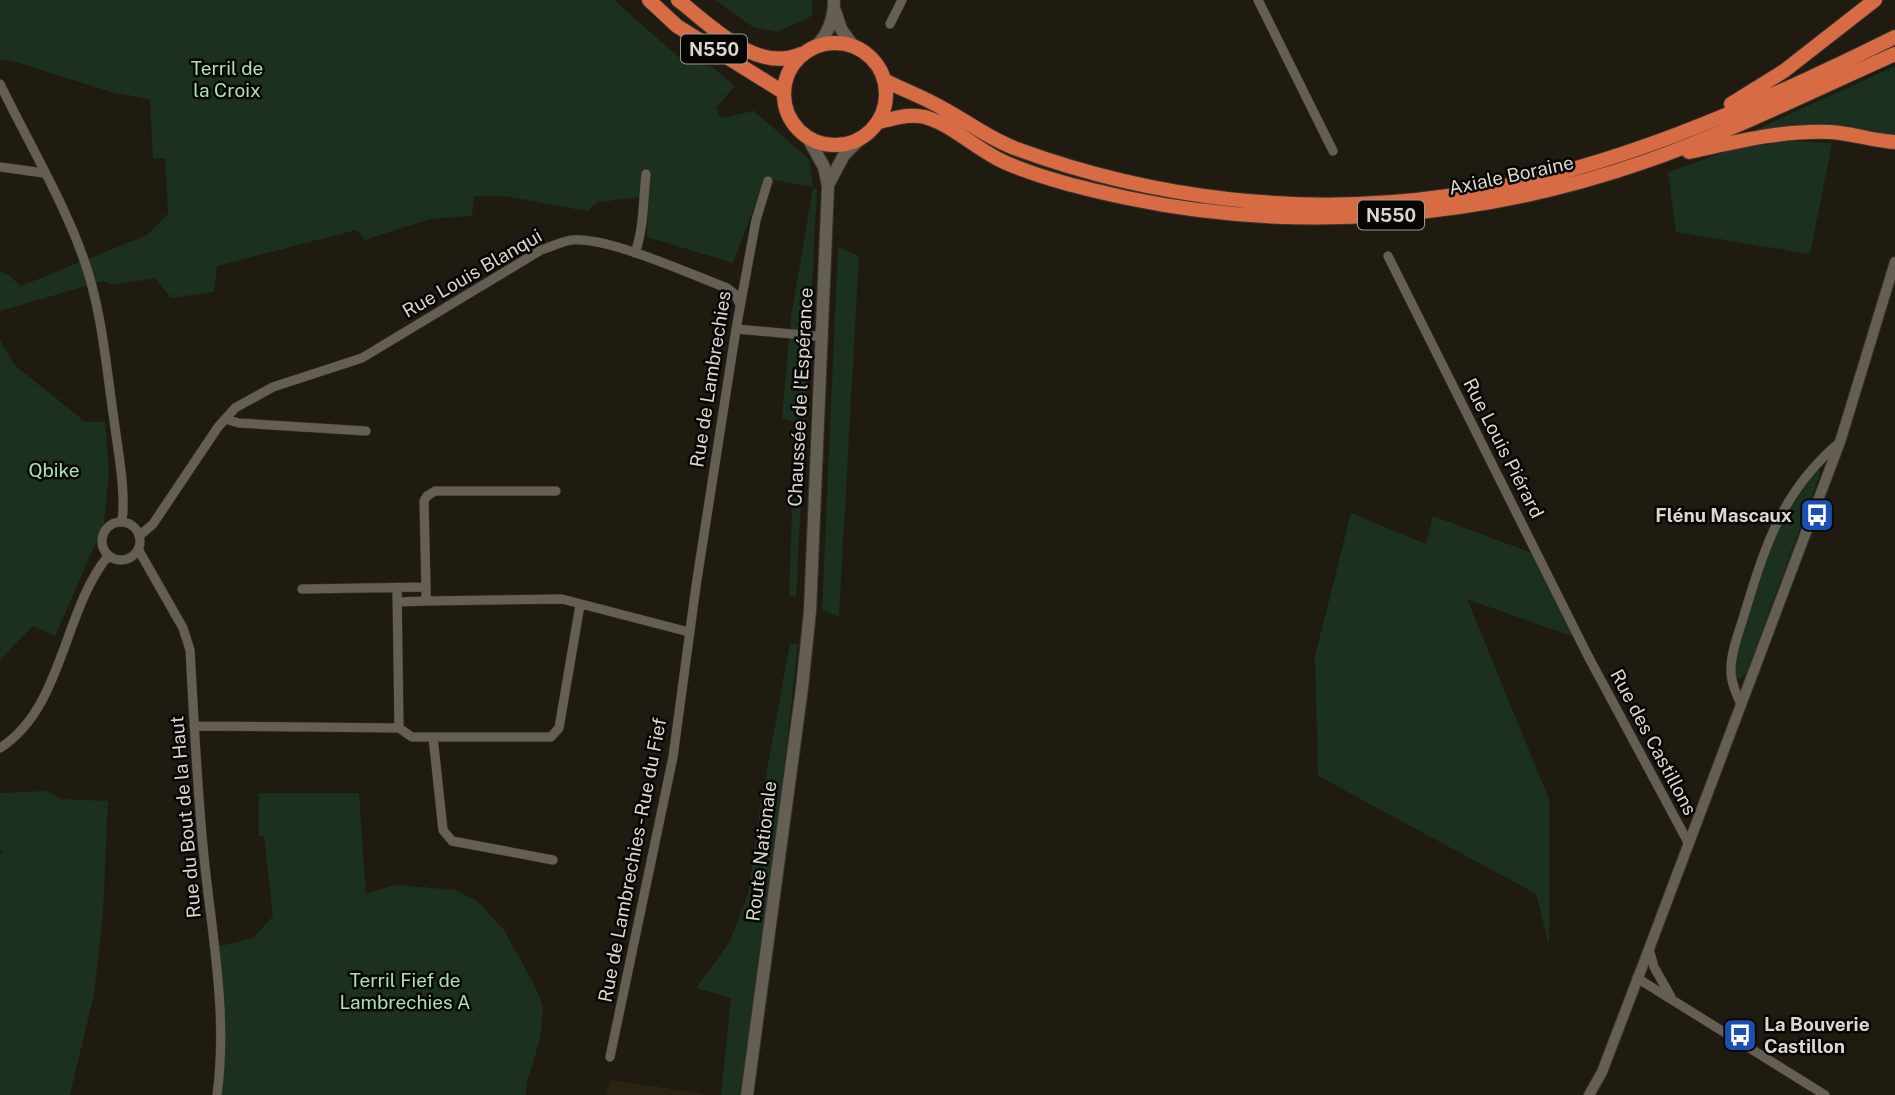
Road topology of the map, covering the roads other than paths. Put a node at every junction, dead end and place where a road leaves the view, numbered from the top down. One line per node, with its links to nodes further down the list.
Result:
1 (649, 0): 14 (highway, N550)
2 (678, 0): 10 (highway, N550)
3 (902, 0): 7 (street)
4 (1258, 0): 20 (street)
5 (1875, 0): 16 (highway)
6 (834, 5): 9 (main road); 10 (main road)
7 (890, 24)
8 (1895, 37): 16 (highway, Axiale Boraine / N550)
9 (854, 47): 10 (highway, N550); 12 (highway, N550)
10 (810, 50): 14 (highway)
11 (1895, 54): 21 (highway, Axiale Boraine / N550)
12 (884, 80): 15 (highway); 16 (highway, Axiale Boraine / N550)
13 (0, 84): 23 (street)
14 (783, 92): 17 (highway)
15 (878, 122): 18 (highway); 21 (highway, Axiale Boraine / N550)
16 (1677, 134)
17 (808, 138): 18 (highway); 26 (main road)
18 (861, 138): 26 (main road)
19 (1894, 143): 21 (highway)
20 (1333, 151)
21 (1646, 161)
22 (0, 167): 23 (street)
23 (44, 173): 37 (street)
24 (646, 174): 27 (street)
25 (768, 181): 30 (street, Rue de Lambrechies)
26 (828, 186): 32 (main road, Chaussée de l'Espérance)
27 (635, 253): 30 (street, Rue Louis Blanqui); 33 (street, Rue Louis Blanqui)
28 (1388, 256): 50 (street, Rue Louis Piérard)
29 (1895, 262): 35 (street)
30 (740, 305): 31 (street, Rue de Lambrechies)
31 (736, 329): 32 (street); 41 (street, Rue de Lambrechies)
32 (823, 335): 48 (main road, Chaussée de l'Espérance)
33 (225, 419): 34 (street); 38 (street, Rue Louis Blanqui)
34 (366, 430)
35 (1840, 442): 51 (street); 51 (street)
36 (556, 491): 42 (street)
37 (122, 521): 38 (street); 40 (street)
38 (139, 536): 39 (street)
39 (138, 549): 40 (street); 52 (street, Rue du Bout de la Haut)
40 (108, 556): 55 (street)
41 (696, 586): 49 (street, Rue de Lambrechies - Rue du Fief)
42 (426, 587): 43 (street); 45 (street)
43 (397, 588): 44 (street); 46 (street)
44 (302, 589)
45 (426, 601): 46 (street); 47 (street)
46 (397, 602): 53 (street)
47 (580, 604): 49 (street); 54 (street)
48 (810, 611): 64 (main road, Route Nationale)
49 (690, 632): 62 (street, Rue de Lambrechies - Rue du Fief)
50 (1588, 656): 56 (street, Rue des Castillons)
51 (1741, 705): 56 (street)
52 (194, 726): 53 (street); 63 (street, Rue du Bout de la Haut)
53 (399, 727): 54 (street)
54 (433, 737): 57 (street)
55 (0, 748)
56 (1689, 844): 58 (street)
57 (553, 860)
58 (1649, 949): 59 (street); 60 (street)
59 (1639, 974): 60 (street); 61 (street); 65 (street)
60 (1659, 979): 61 (street)
61 (1680, 1005): 66 (street)
62 (610, 1058)
63 (217, 1095)
64 (747, 1095)
65 (1589, 1095)
66 (1825, 1095)

